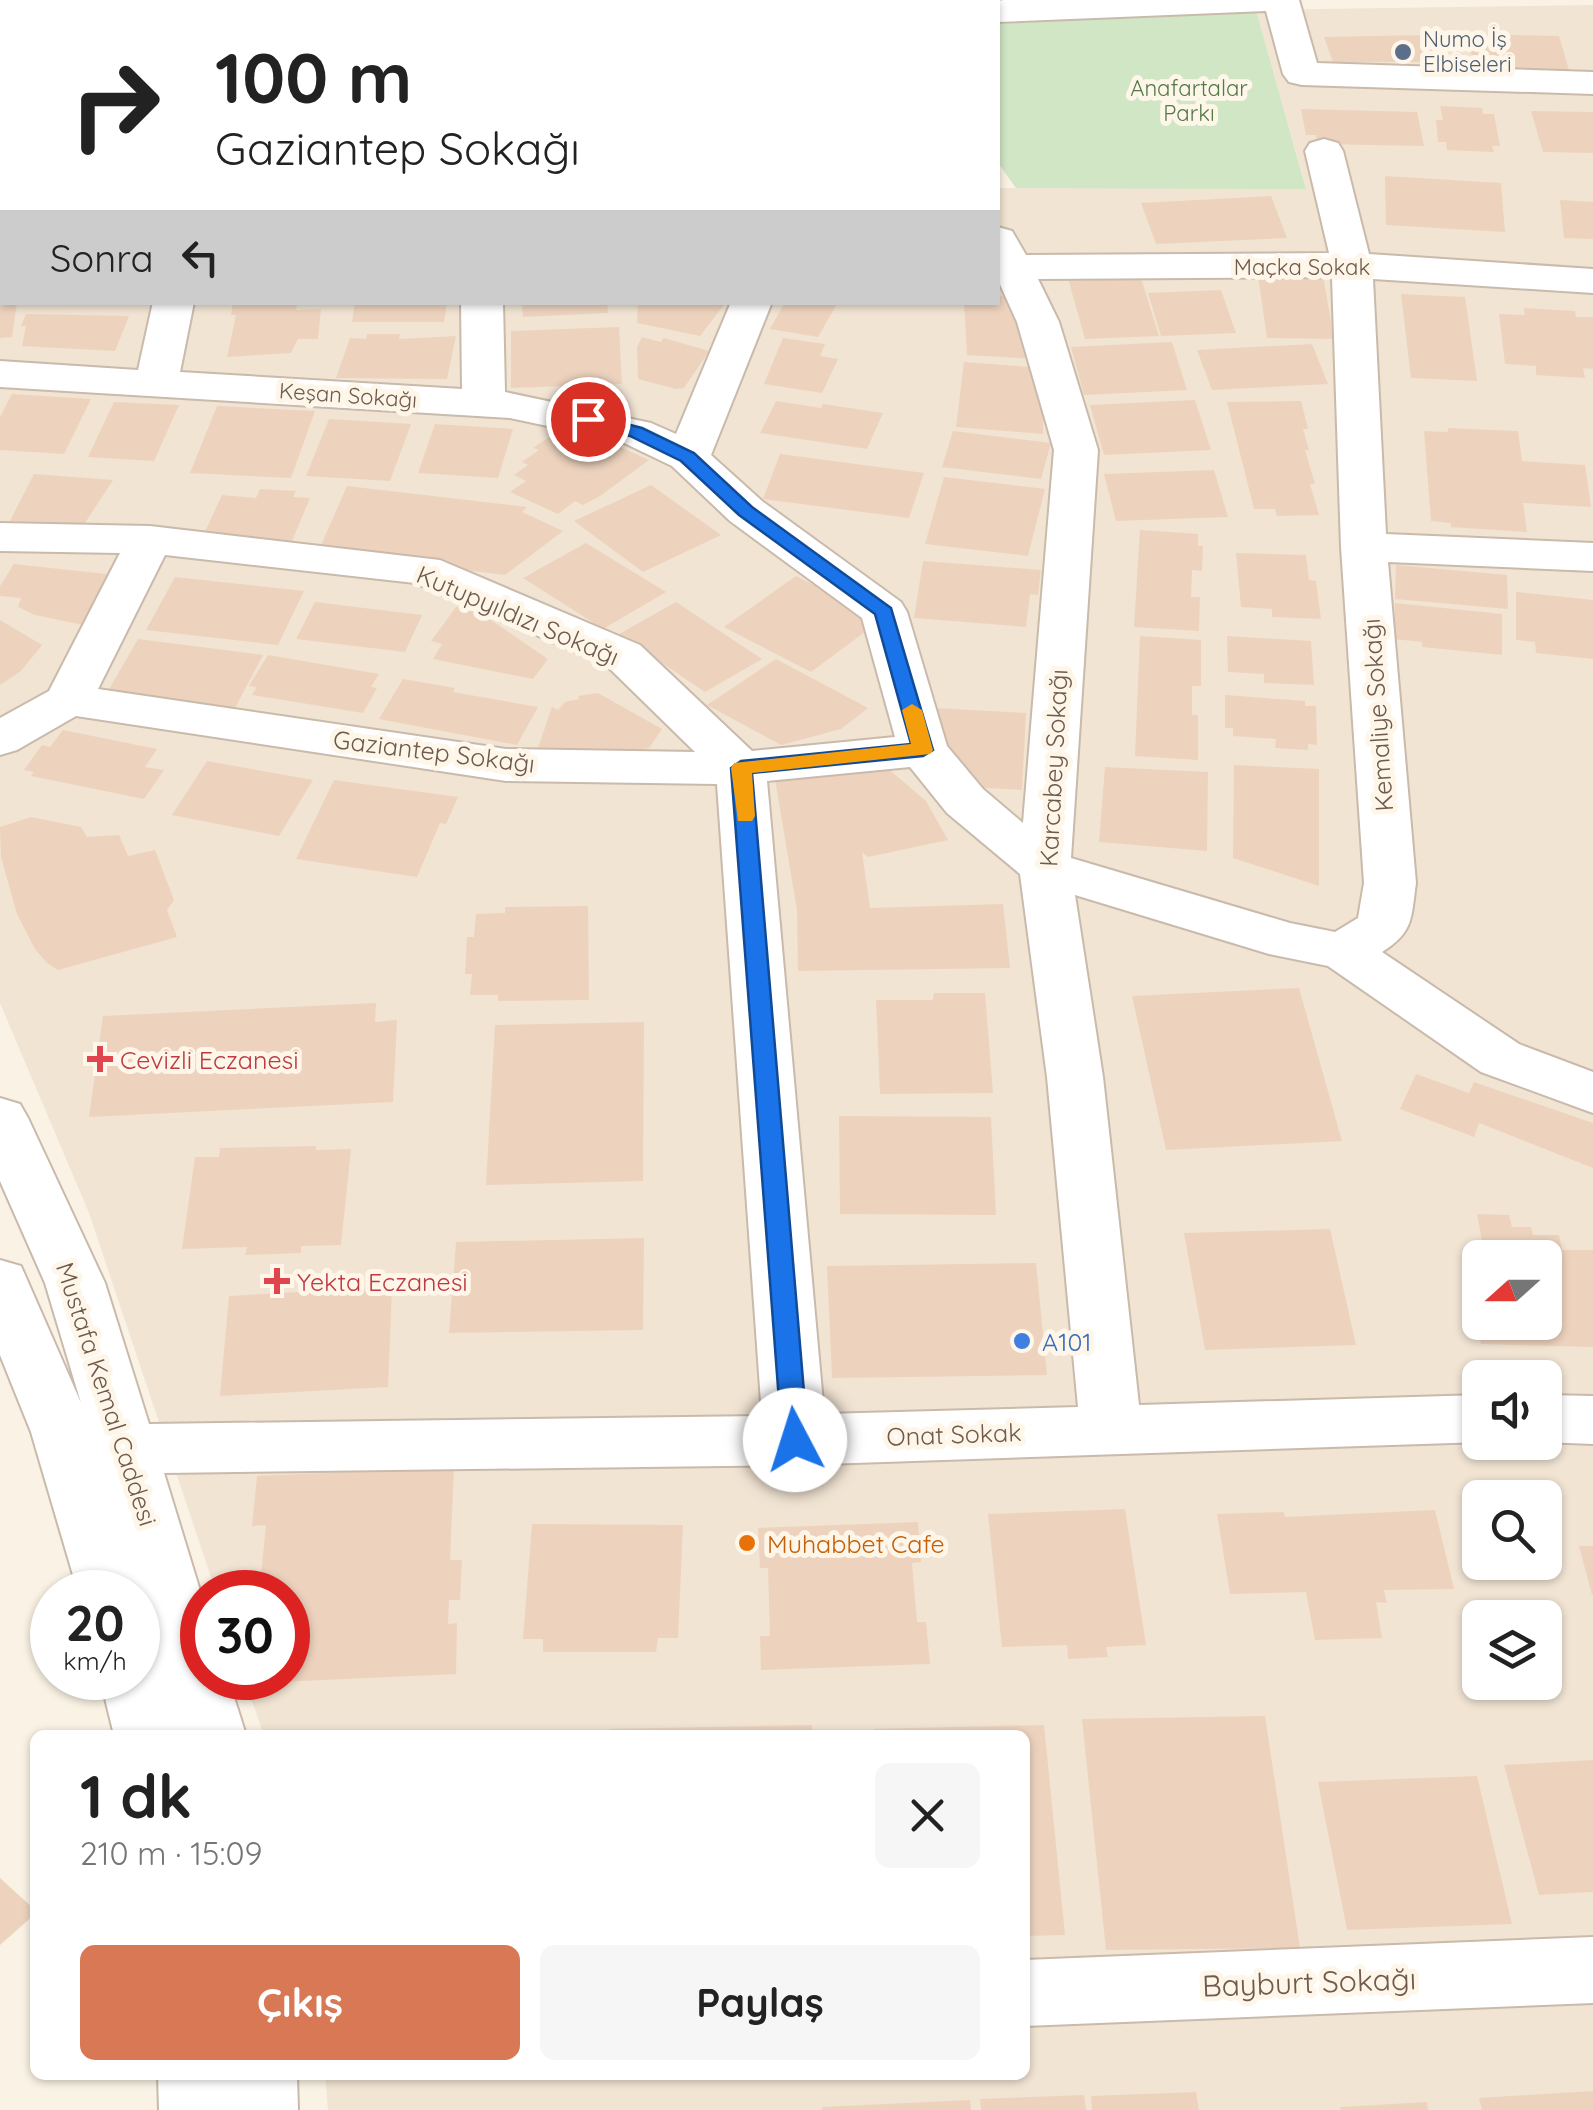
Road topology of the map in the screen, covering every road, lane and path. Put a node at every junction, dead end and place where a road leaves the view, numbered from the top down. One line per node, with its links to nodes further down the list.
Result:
1 (1267, 0): 3 (street)
2 (1282, 0): 4 (street)
3 (1000, 10)
4 (1593, 83)
5 (1324, 151): 7 (street, Kemaliye Sokağı)
6 (1002, 258): 7 (street, Maçka Sokak); 24 (street, Karcabey Sokağı)
7 (1352, 265): 8 (street, Maçka Sokak); 18 (street, Kemaliye Sokağı)
8 (1593, 281)
9 (173, 305): 13 (street)
10 (482, 305): 14 (street)
11 (751, 305): 15 (street)
12 (0, 374): 13 (street, Keşan Sokağı)
13 (156, 383): 14 (street, Keşan Sokağı)
14 (484, 403): 15 (street, Keşan Sokağı)
15 (688, 457): 22 (street, Keşan Sokağı)
16 (0, 537): 17 (street, Kutupyıldızı Sokağı)
17 (150, 540): 20 (street); 23 (street, Kutupyıldızı Sokağı)
18 (1364, 547): 19 (street); 25 (street, Kemaliye Sokağı)
19 (1593, 558)
20 (68, 700): 21 (street); 23 (street, Gaziantep Sokağı)
21 (0, 740)
22 (923, 750): 23 (street, Gaziantep Sokağı); 24 (street)
23 (741, 768): 35 (street)
24 (1045, 868): 25 (street); 34 (street, Karcabey Sokağı)
25 (1343, 951): 26 (street)
26 (1593, 1093)
27 (0, 1118): 29 (street, Mustafa Kemal Caddesi)
28 (0, 1282): 30 (street)
29 (96, 1353): 30 (street); 36 (street, Mustafa Kemal Caddesi)
30 (19, 1377): 37 (street)
31 (1462, 1419): 34 (street, Onat Sokak)
32 (1562, 1419): 33 (street)
33 (1593, 1420)
34 (1111, 1429): 35 (street, Onat Sokak)
35 (795, 1440): 36 (street, Onat Sokak)
36 (128, 1449): 40 (street, Mustafa Kemal Caddesi)
37 (104, 1570)
38 (138, 1700): 39 (street)
39 (147, 1730)
40 (211, 1730)
41 (1593, 1970): 42 (street, Bayburt Sokağı)
42 (1030, 1994)
43 (194, 2080): 45 (street)
44 (260, 2080): 46 (street)
45 (196, 2110)
46 (261, 2110)

